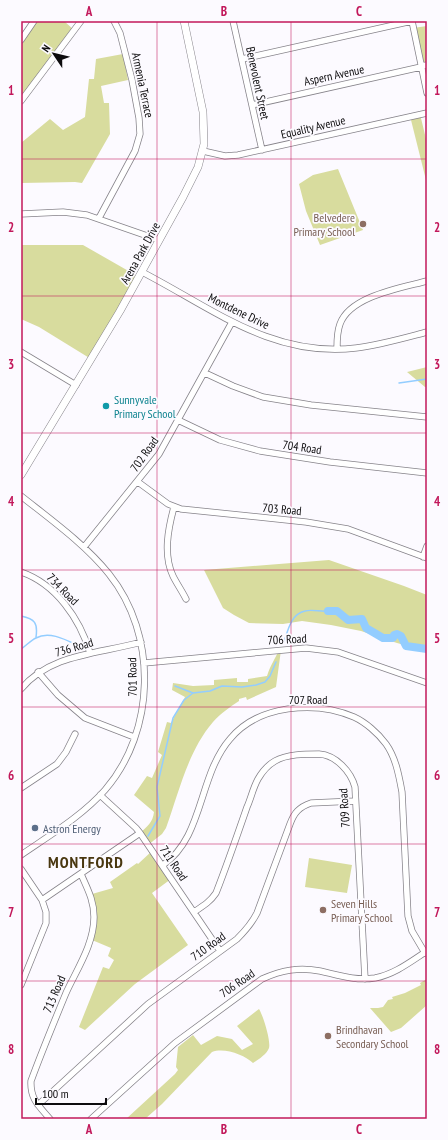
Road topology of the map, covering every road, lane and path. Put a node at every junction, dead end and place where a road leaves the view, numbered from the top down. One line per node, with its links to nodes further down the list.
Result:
1 (34, 21): 7 (street)
2 (81, 21): 11 (street)
3 (114, 21): 17 (street, Armenia Terrace)
4 (184, 21): 15 (street, Arena Park Drive)
5 (234, 21): 8 (street, Benevolent Street)
6 (412, 21): 8 (street); 9 (street)
7 (21, 40)
8 (242, 59): 12 (street, Benevolent Street)
9 (423, 66): 10 (street); 12 (street, Aspern Avenue)
10 (427, 93)
11 (21, 101)
12 (252, 105): 14 (street, Benevolent Street)
13 (427, 113): 14 (street, Equality Avenue)
14 (262, 150): 15 (street, Equality Avenue)
15 (203, 151): 18 (street, Arena Park Drive)
16 (21, 214): 17 (street)
17 (99, 218): 18 (street)
18 (159, 240): 19 (street, Arena Park Drive)
19 (142, 272): 21 (street, Montdene Drive); 26 (street, Arena Park Drive)
20 (427, 281): 23 (street)
21 (232, 322): 23 (street, Montdene Drive); 25 (street, 702 Road)
22 (427, 332): 23 (street, Montdene Drive)
23 (337, 348)
24 (21, 352): 26 (street)
25 (205, 373): 27 (street); 28 (street, 702 Road)
26 (76, 385): 30 (street, Arena Park Drive)
27 (427, 417)
28 (178, 420): 29 (street, 704 Road); 31 (street, 702 Road)
29 (427, 473)
30 (21, 475)
31 (138, 482): 33 (street, 703 Road); 35 (street, 702 Road)
32 (21, 496): 35 (street, 701 Road)
33 (174, 508): 36 (street, 703 Road); 38 (street)
34 (427, 546): 36 (street)
35 (84, 547): 39 (street, 701 Road)
36 (425, 558)
37 (21, 572): 40 (street, 734 Road)
38 (186, 598)
39 (141, 642): 40 (street, 736 Road); 41 (street, 701 Road)
40 (90, 653): 42 (street, 736 Road)
41 (144, 663): 43 (street, 706 Road); 46 (street, 701 Road)
42 (38, 672): 44 (street, 736 Road); 46 (street)
43 (427, 683)
44 (21, 688)
45 (75, 734): 47 (street)
46 (134, 737): 48 (street, 701 Road)
47 (21, 788)
48 (100, 795): 50 (street, 711 Road); 51 (street, 701 Road)
49 (355, 801): 56 (street, 709 Road); 57 (street, 710 Road); 59 (street, 709 Road)
50 (140, 834): 52 (street, 711 Road); 54 (street)
51 (21, 855)
52 (163, 865): 56 (street, 711 Road); 58 (street, 707 Road)
53 (21, 869): 55 (street)
54 (81, 874): 55 (street); 61 (street, 713 Road)
55 (42, 900): 60 (street)
56 (194, 912): 57 (street, 711 Road)
57 (220, 951): 61 (street, 710 Road)
58 (426, 952): 59 (street, 706 Road)
59 (365, 979): 63 (street, 706 Road)
60 (21, 984)
61 (38, 1105): 62 (street, 713 Road)
62 (50, 1119)
63 (91, 1119)

